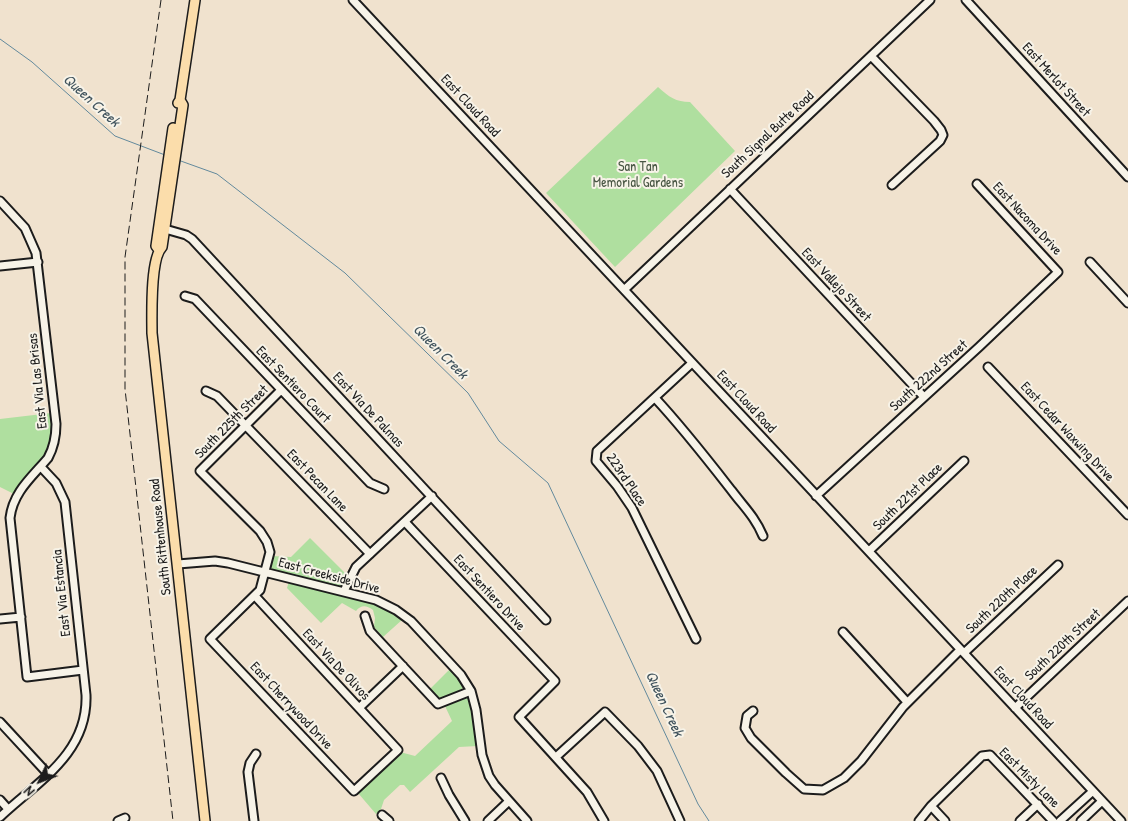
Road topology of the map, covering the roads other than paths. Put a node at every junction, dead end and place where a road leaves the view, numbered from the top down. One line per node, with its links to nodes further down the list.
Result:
1 (195, 0): 9 (main road, South Rittenhouse Road)
2 (353, 0): 18 (street, East Cloud Road)
3 (930, 0): 5 (street, South Signal Butte Road)
4 (966, 0): 6 (street, East Merlot Street)
5 (871, 56): 8 (street); 10 (street, South Signal Butte Road)
6 (1128, 178)
7 (977, 184): 17 (street, East Nacoma Drive)
8 (892, 185)
9 (167, 188): 12 (main road, South Rittenhouse Road); 13 (main road, South Rittenhouse Road)
10 (730, 189): 18 (street, South Signal Butte Road); 25 (street, East Vallejo Street)
11 (0, 201): 14 (street, East Via Las Brisas)
12 (165, 229): 13 (main road, South Rittenhouse Road); 31 (street, East Via De Palmas)
13 (159, 250): 38 (main road, South Rittenhouse Road)
14 (38, 262): 16 (street); 29 (street, East Via Las Brisas)
15 (1090, 262): 20 (street)
16 (0, 266)
17 (1058, 272): 25 (street, South 222nd Street)
18 (625, 289): 21 (street, East Cloud Road)
19 (185, 296): 23 (street, East Sentiero Court)
20 (1128, 303)
21 (692, 362): 26 (street, 223rd Place); 32 (street, East Cloud Road)
22 (988, 367): 33 (street, East Cedar Waxwing Drive)
23 (281, 390): 27 (street, South 225th Street); 30 (street, East Sentiero Court)
24 (206, 391): 27 (street, East Pecan Lane)
25 (924, 397): 32 (street, South 222nd Street)
26 (655, 398): 35 (street); 49 (street, 223rd Place)
27 (245, 426): 37 (street, East Pecan Lane); 40 (street, South 225th Street)
28 (964, 461): 36 (street, South 221st Place)
29 (41, 467): 45 (street, East Via Las Brisas); 52 (street, East Via Estancia)
30 (384, 489)
31 (432, 496): 34 (street); 47 (street, East Via De Palmas)
32 (816, 496): 36 (street, East Cloud Road)
33 (1128, 515)
34 (405, 522): 37 (street); 61 (street, East Sentiero Drive)
35 (763, 536)
36 (870, 552): 50 (street, East Cloud Road)
37 (370, 554): 41 (street)
38 (178, 564): 40 (street, East Creekside Drive); 75 (main road, South Rittenhouse Road)
39 (1058, 565): 50 (street, South 220th Place)
40 (265, 572): 41 (street, East Creekside Drive); 42 (street)
41 (344, 591): 53 (street, East Creekside Drive)
42 (255, 596): 55 (street, East Via De Olivos); 59 (street, East Cherrywood Drive)
43 (1128, 601): 56 (street, South 220th Street)
44 (365, 616): 51 (street)
45 (20, 617): 46 (street); 52 (street, East Via Las Brisas)
46 (0, 619)
47 (546, 620)
48 (843, 632): 54 (street)
49 (696, 639)
50 (962, 652): 54 (street, South 220th Place); 56 (street, East Cloud Road)
51 (403, 666): 53 (street); 55 (street)
52 (83, 670): 62 (street, East Via Estancia)
53 (471, 691): 66 (street, East Creekside Drive)
54 (907, 702): 57 (street, South 220th Place)
55 (359, 708): 59 (street, East Via De Olivos)
56 (1015, 708): 64 (street, East Cloud Road)
57 (753, 711)
58 (0, 722): 62 (street)
59 (398, 750)
60 (256, 754): 76 (street)
61 (556, 757): 81 (street); 82 (street)
62 (48, 774): 71 (street, East Via Estancia)
63 (441, 778): 78 (street)
64 (1093, 791): 67 (street, East Cloud Road); 70 (street)
65 (0, 800): 71 (street)
66 (509, 801): 79 (street); 80 (street, East Creekside Drive)
67 (1102, 801): 74 (street); 88 (street, East Cloud Road)
68 (1038, 804): 69 (street, East Misty Lane); 85 (street); 86 (street, East Misty Lane)
69 (930, 806): 83 (street); 84 (street)
70 (1074, 808): 74 (street); 87 (street)
71 (8, 809): 73 (street, East Via Estancia)
72 (382, 815): 77 (street)
73 (0, 817)
74 (1082, 820)
75 (206, 821)
76 (254, 821)
77 (390, 821)
78 (465, 821)
79 (488, 821)
80 (526, 821)
81 (604, 821)
82 (680, 821)
83 (919, 821)
84 (945, 821)
85 (1020, 821)
86 (1053, 821)
87 (1060, 821)
88 (1121, 821)

